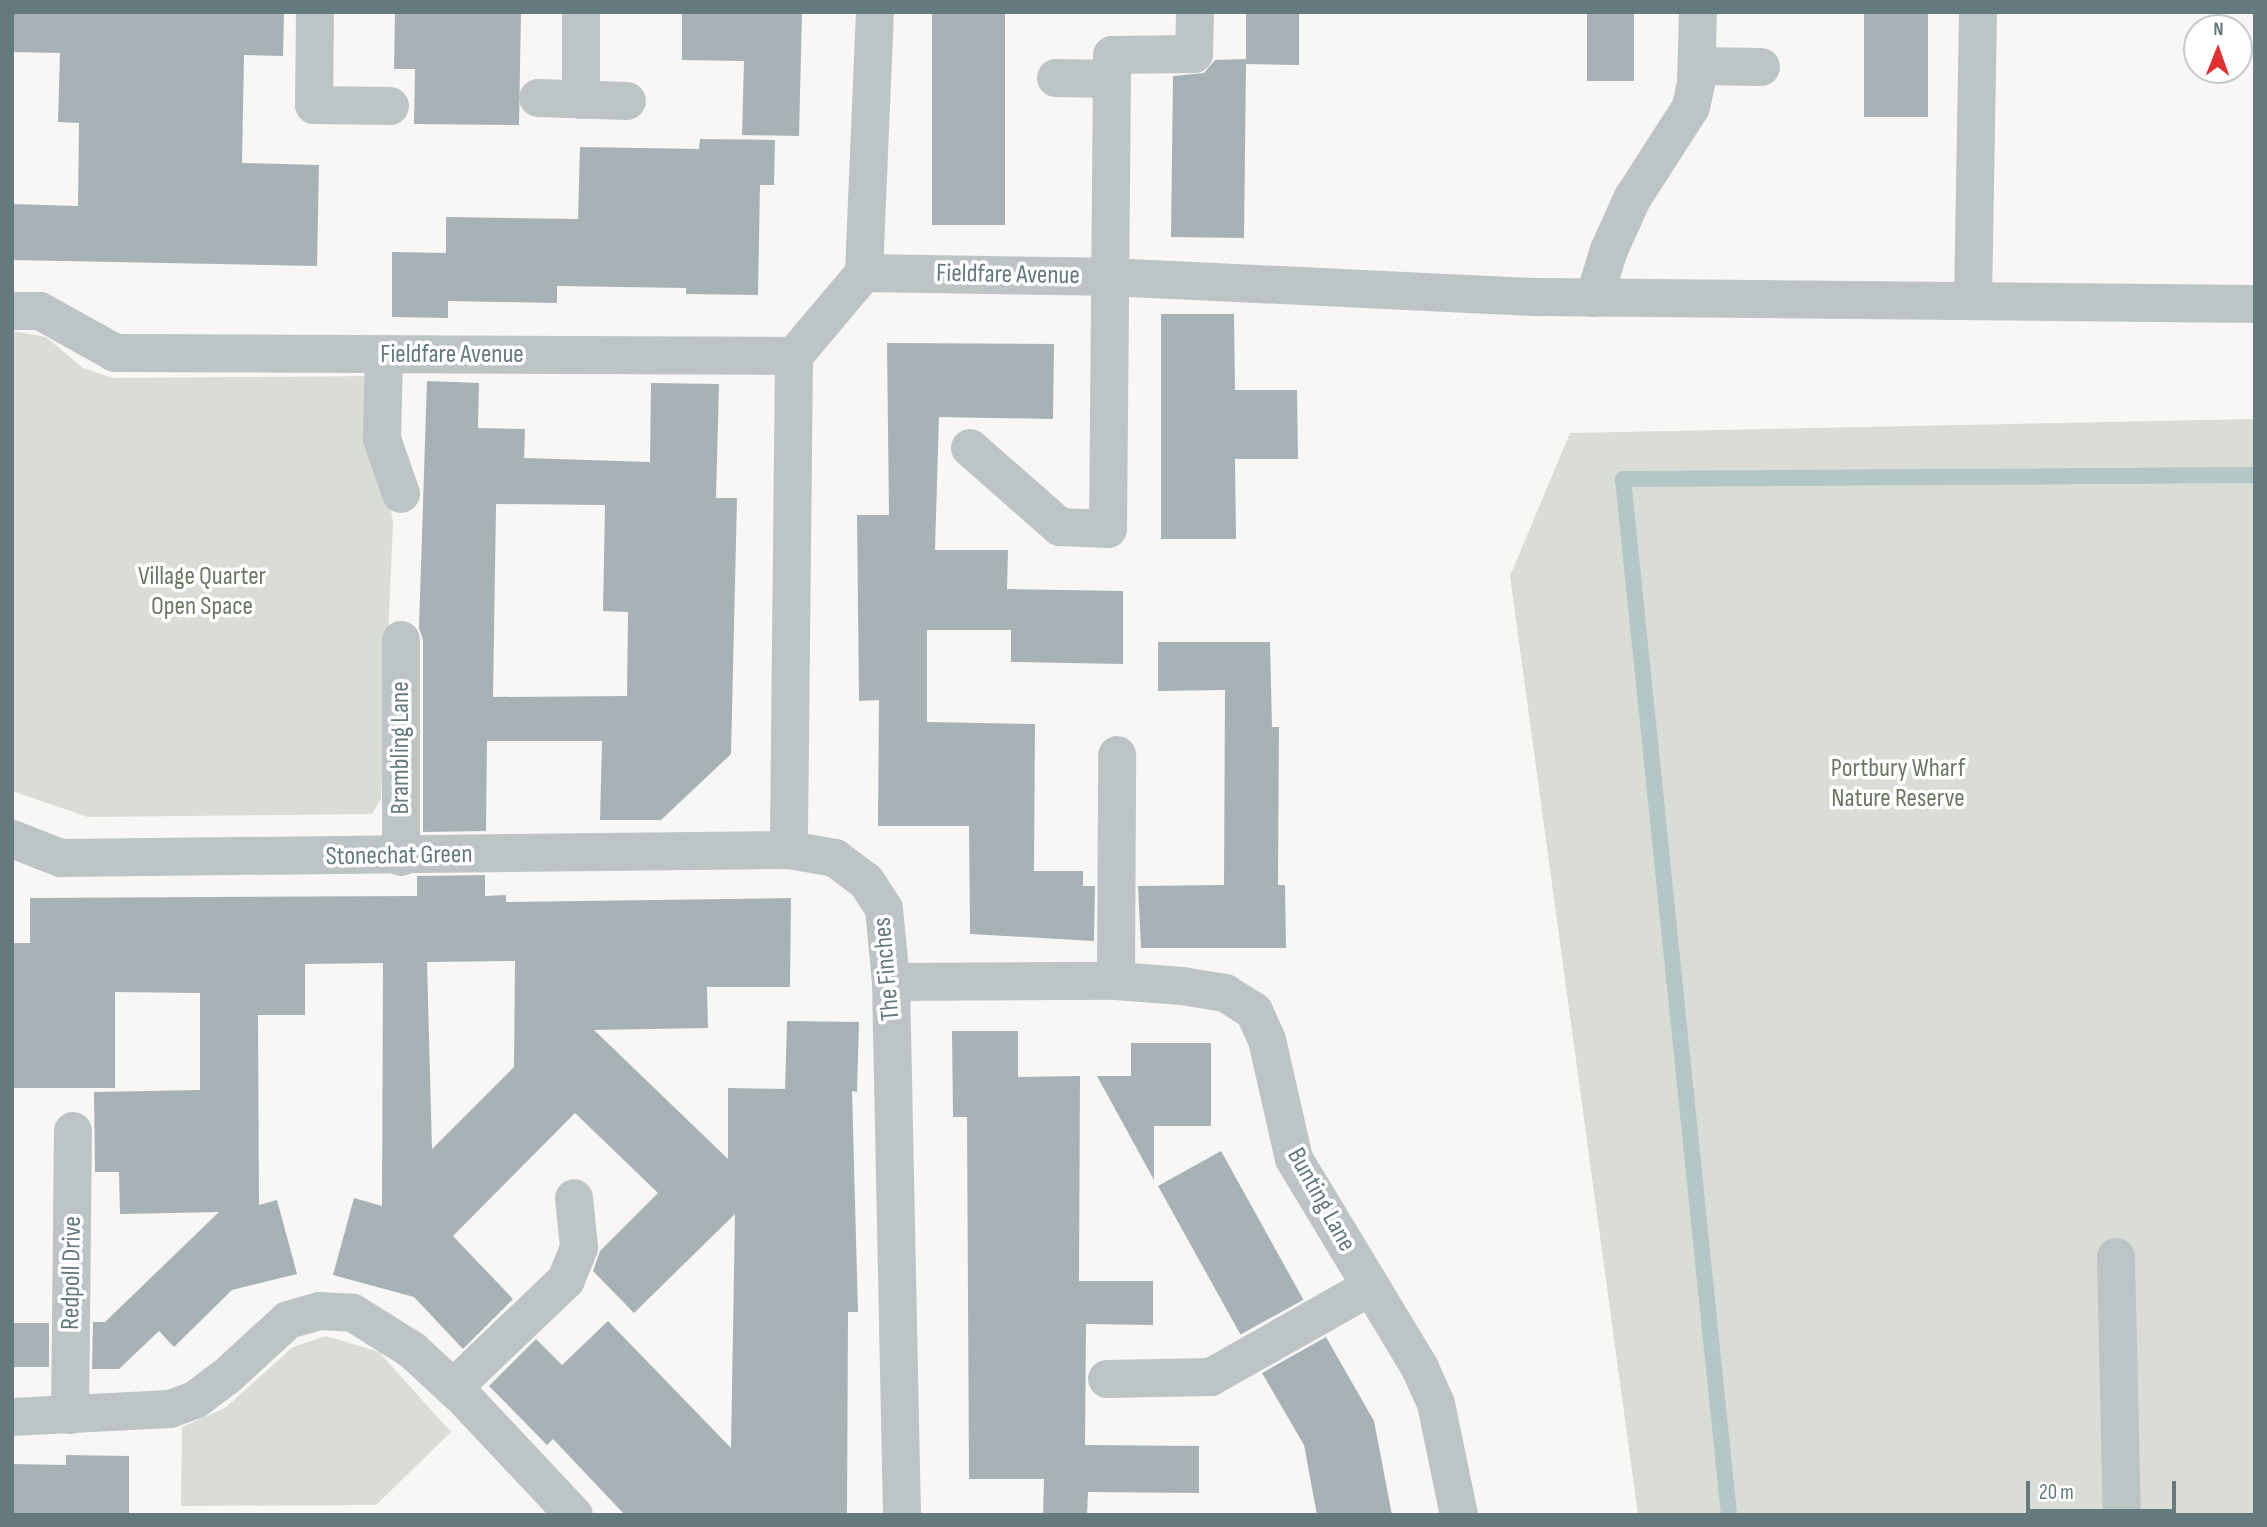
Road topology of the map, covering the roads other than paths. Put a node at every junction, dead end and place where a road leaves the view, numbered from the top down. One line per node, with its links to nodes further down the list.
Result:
1 (315, 12): 14 (street)
2 (581, 12): 12 (street)
3 (875, 12): 15 (street)
4 (1195, 12): 10 (street)
5 (1698, 12): 7 (street)
6 (1978, 12): 18 (street)
7 (1697, 66): 8 (street); 17 (street)
8 (1761, 67)
9 (1056, 78): 10 (street)
10 (1111, 79): 16 (street)
11 (538, 98): 12 (street)
12 (581, 100): 13 (street)
13 (627, 101)
14 (390, 106)
15 (864, 273): 16 (street, Fieldfare Avenue); 22 (street)
16 (1109, 277): 17 (street, Fieldfare Avenue); 23 (street)
17 (1594, 298): 18 (street, Fieldfare Avenue)
18 (1973, 300): 19 (street, Fieldfare Avenue)
19 (2255, 304)
20 (12, 311): 21 (street, Fieldfare Avenue)
21 (384, 355): 22 (street, Fieldfare Avenue); 24 (street)
22 (794, 356): 28 (street)
23 (970, 448)
24 (401, 494)
25 (401, 640): 29 (street, Brambling Lane)
26 (1117, 755): 30 (street)
27 (12, 839): 29 (street, Stonechat Green)
28 (789, 850): 29 (street, Stonechat Green); 31 (street, The Finches)
29 (401, 857)
30 (1115, 981): 31 (street, Bunting Lane); 35 (street, Bunting Lane)
31 (891, 982): 41 (street, The Finches)
32 (73, 1132): 38 (street, Redpoll Drive)
33 (574, 1198): 37 (street)
34 (2116, 1257): 43 (street)
35 (1370, 1287): 36 (street); 42 (street, Bunting Lane)
36 (1107, 1379)
37 (453, 1388): 38 (street); 40 (street)
38 (70, 1415): 39 (street)
39 (12, 1417)
40 (574, 1515)
41 (902, 1515)
42 (1459, 1515)
43 (2122, 1515)

